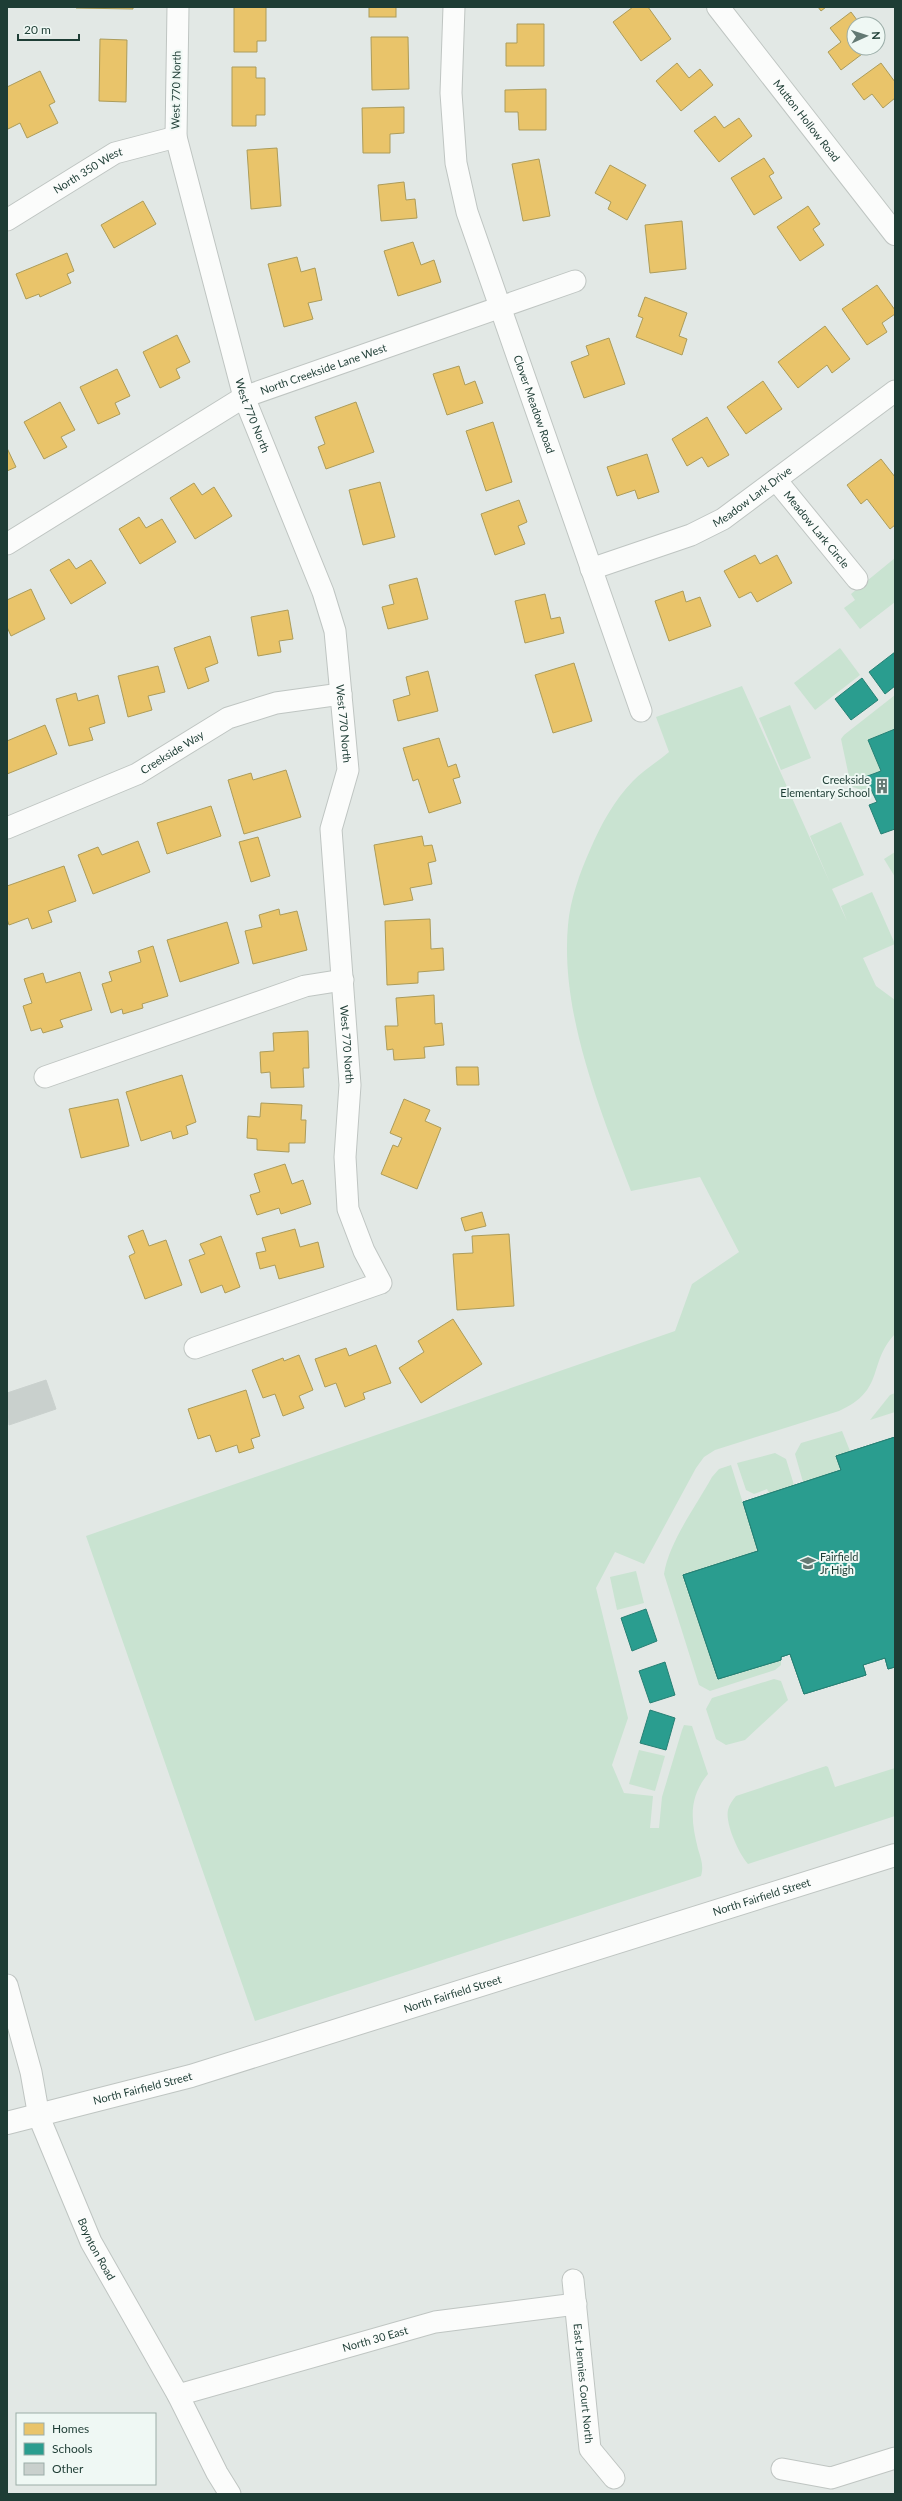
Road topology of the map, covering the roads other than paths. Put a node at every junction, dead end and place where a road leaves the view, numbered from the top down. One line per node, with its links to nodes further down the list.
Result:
1 (178, 7): 4 (street, West 770 North)
2 (454, 7): 8 (street, Clover Meadow Road)
3 (718, 7): 6 (street, Mutton Hollow Road)
4 (176, 137): 5 (street, North 350 West); 10 (street, West 770 North)
5 (7, 220)
6 (895, 234)
7 (575, 281): 8 (street, North Creekside Lane West)
8 (500, 307): 10 (street, North Creekside Lane West); 13 (street, Clover Meadow Road)
9 (895, 391): 11 (street, Meadow Lark Drive)
10 (244, 397): 12 (street, North Creekside Lane West); 15 (street, West 770 North)
11 (776, 480): 13 (street, Meadow Lark Drive); 14 (street, Meadow Lark Circle)
12 (7, 544)
13 (591, 569): 16 (street, Clover Meadow Road)
14 (857, 579)
15 (341, 694): 17 (street, Creekside Way); 18 (street, West 770 North)
16 (641, 711)
17 (7, 828)
18 (343, 980): 19 (street); 20 (street, West 770 North)
19 (45, 1077)
20 (195, 1348)
21 (895, 1855): 23 (street, North Fairfield Street)
22 (7, 1986): 23 (street, Boynton Road)
23 (39, 2116): 24 (street, North Fairfield Street); 27 (street, Boynton Road)
24 (7, 2123)
25 (573, 2280): 26 (street, East Jennies Court North)
26 (576, 2304): 27 (street, North 30 East); 30 (street, East Jennies Court North)
27 (178, 2395): 31 (street, Boynton Road)
28 (895, 2458): 29 (street)
29 (782, 2469)
30 (614, 2478)
31 (230, 2494)

